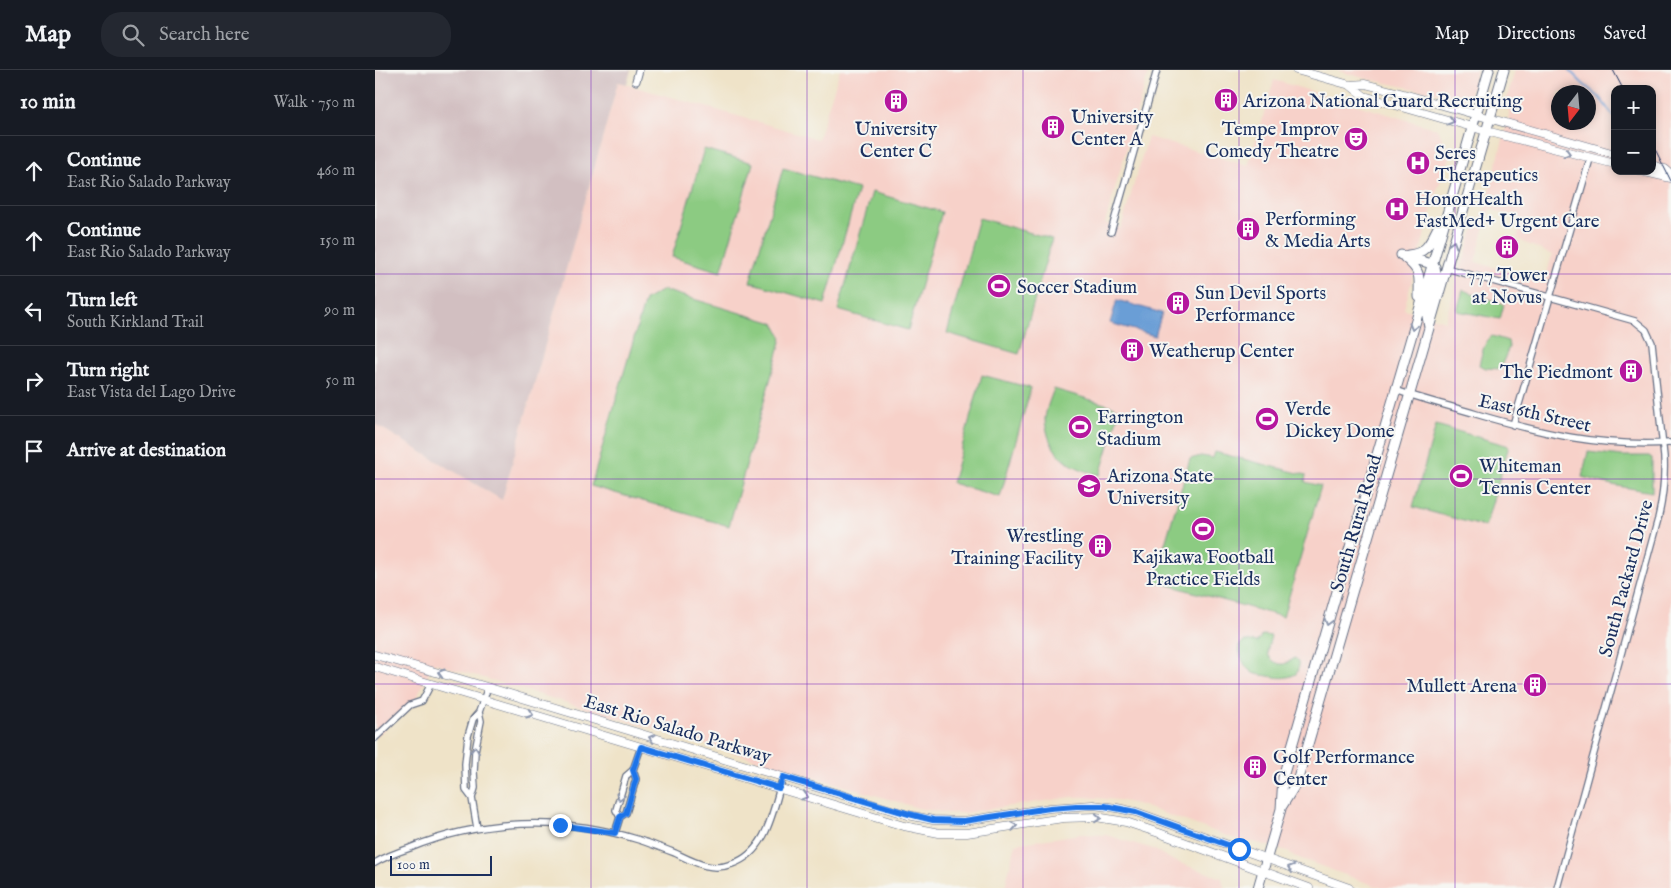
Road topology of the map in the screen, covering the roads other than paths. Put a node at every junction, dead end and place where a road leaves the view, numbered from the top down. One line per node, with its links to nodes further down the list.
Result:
1 (639, 70): 6 (street)
2 (1157, 70): 20 (street)
3 (1296, 70): 7 (main road)
4 (1489, 70): 8 (main road, South Rural Road)
5 (1504, 70): 9 (main road, South Rural Road)
6 (636, 81)
7 (1350, 85): 8 (main road); 10 (main road, one-way to 10)
8 (1477, 114): 9 (main road); 10 (main road, South Rural Road)
9 (1490, 118): 11 (main road, South Rural Road); 12 (main road)
10 (1473, 127): 11 (main road); 19 (main road, South Rural Road)
11 (1487, 131): 13 (main road, one-way to 13); 23 (main road, South Rural Road, one-way to 11)
12 (1611, 153)
13 (1590, 159): 14 (main road); 24 (street)
14 (1611, 163)
15 (1656, 166): 17 (main road)
16 (1656, 174): 18 (main road)
17 (1671, 174)
18 (1671, 178)
19 (1448, 209): 21 (main road); 22 (main road, South Rural Road)
20 (1111, 232)
21 (1401, 255): 22 (main road); 25 (main road)
22 (1432, 264): 25 (main road, South Rural Road); 26 (main road)
23 (1446, 268): 24 (street, South Packard Drive); 26 (main road, South Rural Road)
24 (1549, 297): 29 (street); 30 (street, South Packard Drive)
25 (1418, 310): 27 (main road, South Rural Road, one-way to 27)
26 (1429, 327): 28 (main road, South Rural Road)
27 (1395, 390): 28 (street, East 6th Street); 42 (main road, South Rural Road, one-way to 42)
28 (1409, 395): 29 (street, East 6th Street); 42 (main road, South Rural Road)
29 (1513, 425): 30 (street, East 6th Street)
30 (1663, 443): 31 (street, East 6th Street); 52 (street, South Packard Drive)
31 (1671, 443)
32 (375, 655): 35 (main road, East Rio Salado Parkway, one-way to 32)
33 (375, 667): 34 (main road, East Rio Salado Parkway)
34 (431, 684): 36 (main road, East Rio Salado Parkway); 37 (street)
35 (488, 687): 36 (street); 40 (main road, East Rio Salado Parkway, one-way to 35)
36 (483, 700): 38 (main road, East Rio Salado Parkway, one-way to 38); 44 (street)
37 (375, 738)
38 (641, 747): 39 (street); 41 (main road, East Rio Salado Parkway)
39 (633, 770): 43 (street); 43 (street, one-way to 43)
40 (783, 777): 41 (street); 47 (main road, East Rio Salado Parkway)
41 (779, 788): 45 (street); 48 (main road, East Rio Salado Parkway, one-way to 48)
42 (1281, 809): 47 (main road, South Rural Road)
43 (620, 817): 45 (street)
44 (477, 828): 45 (street); 46 (street)
45 (615, 833)
46 (376, 860)
47 (1266, 860): 48 (main road, South Rural Road); 51 (main road, East Rio Salado Parkway, one-way to 47)
48 (1263, 872): 49 (main road, South Rural Road); 50 (main road, East Rio Salado Parkway)
49 (1258, 888)
50 (1309, 888)
51 (1349, 888)
52 (1557, 888)

